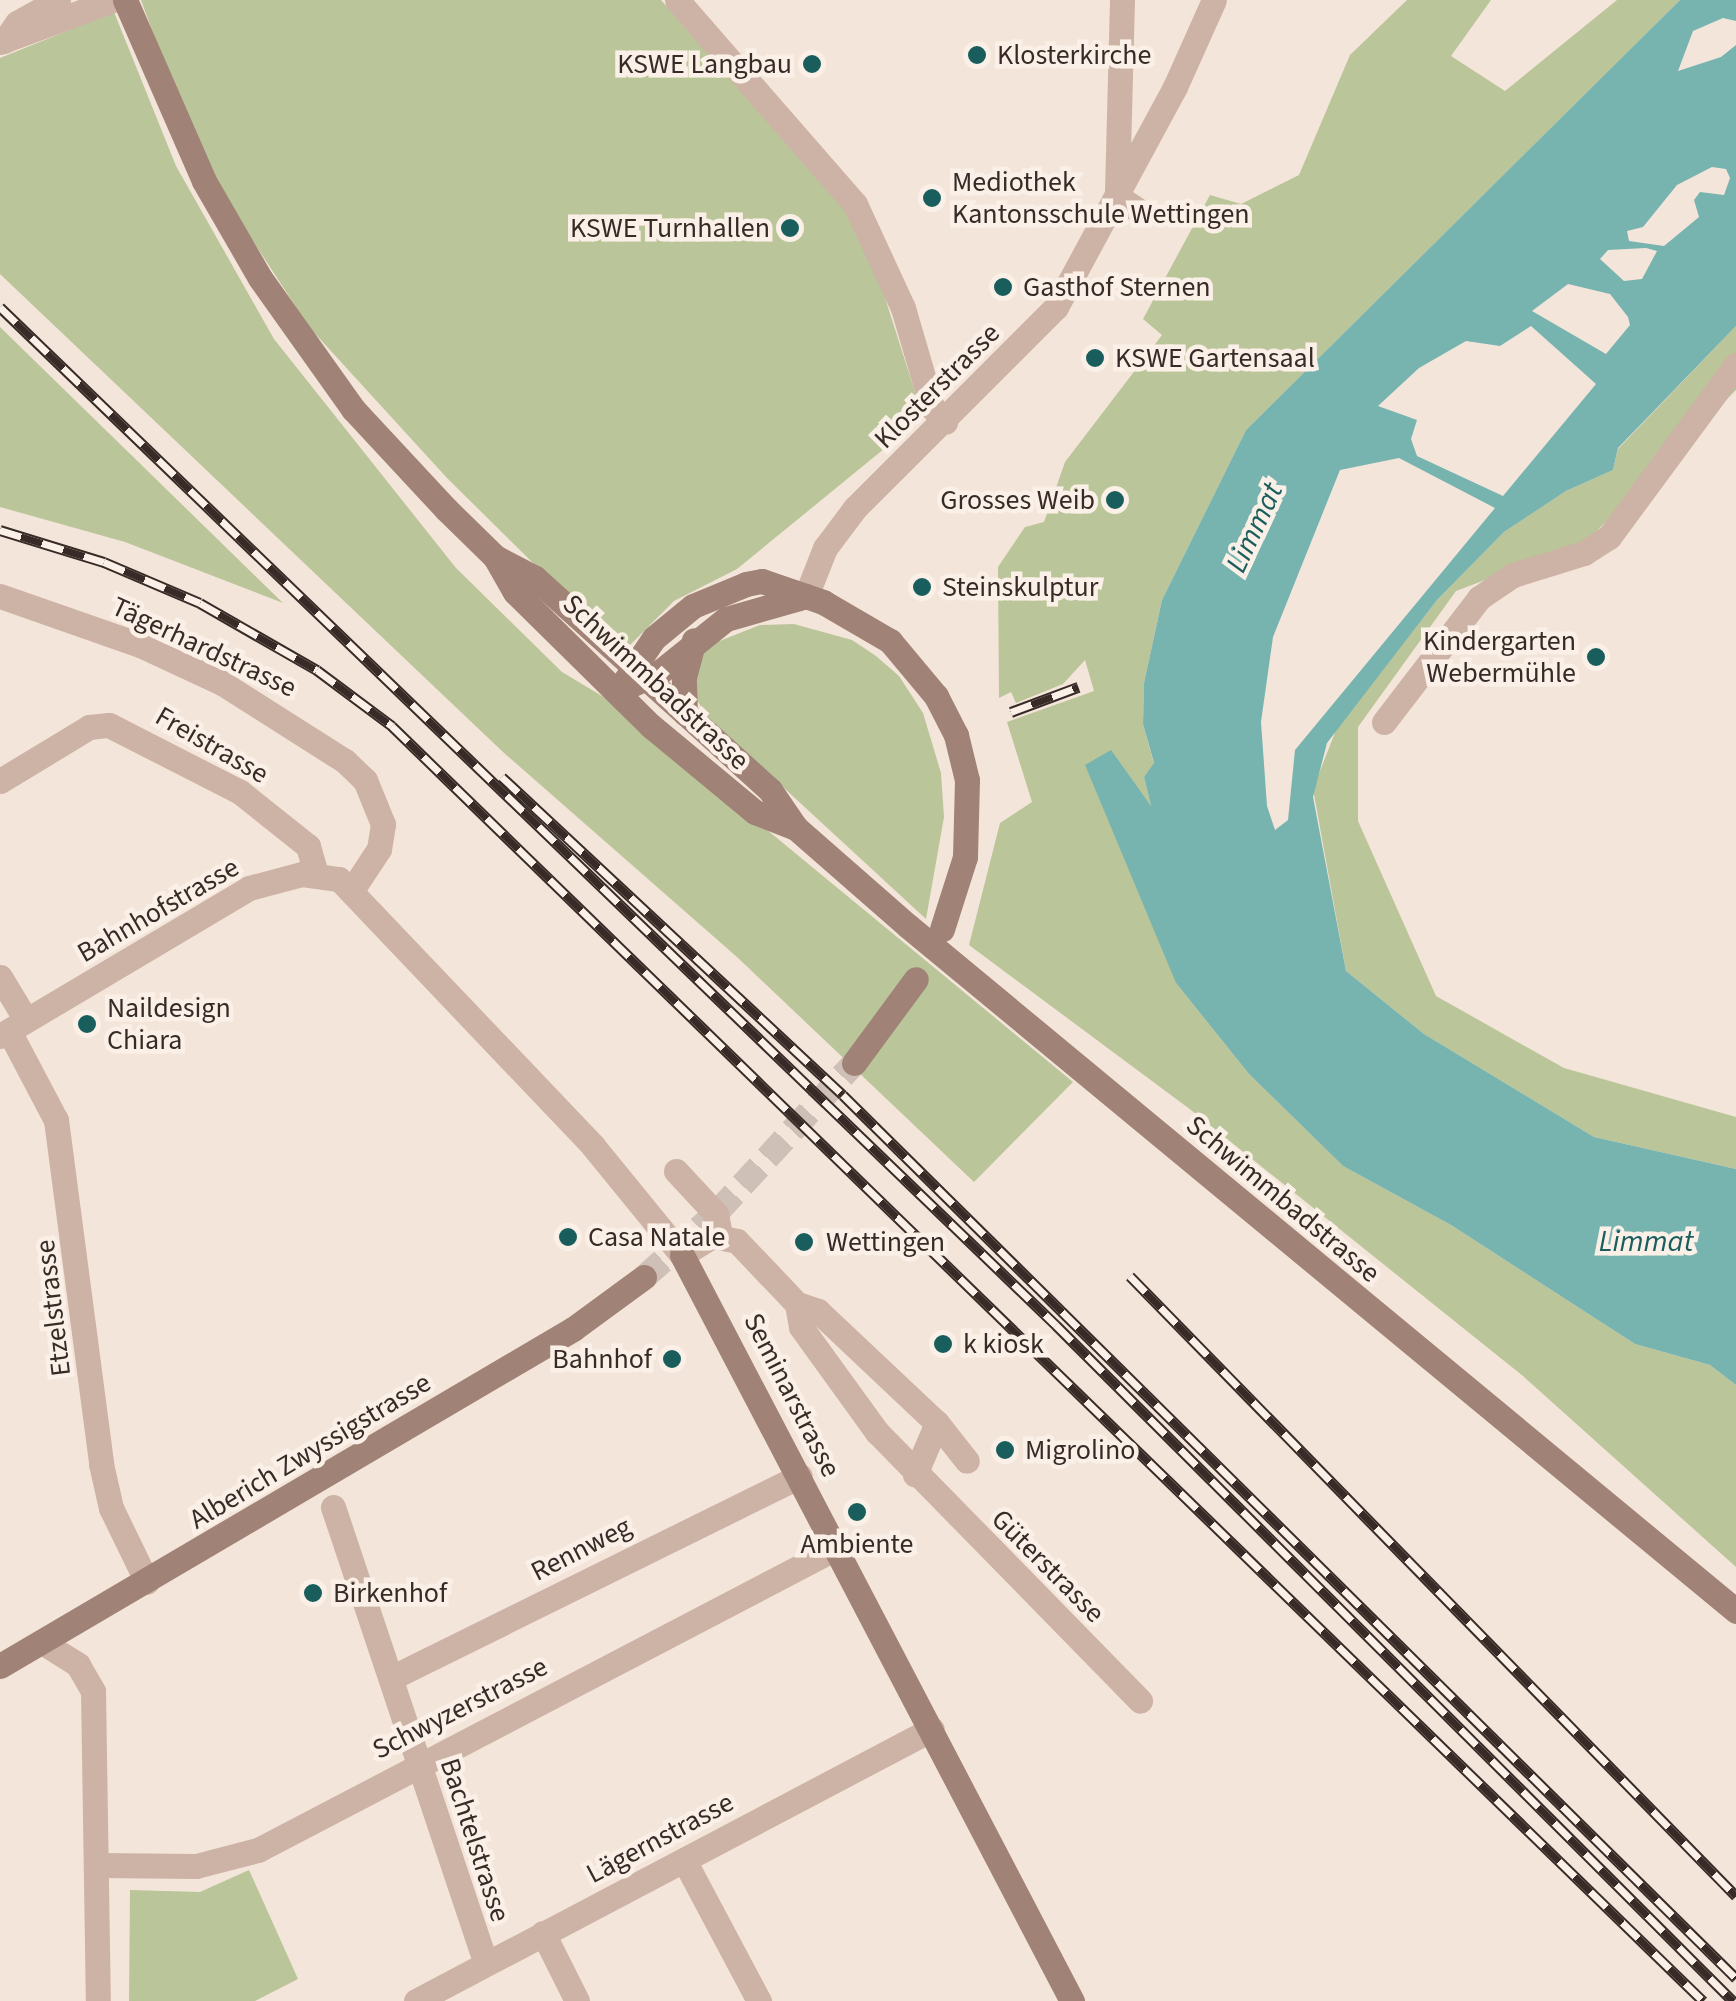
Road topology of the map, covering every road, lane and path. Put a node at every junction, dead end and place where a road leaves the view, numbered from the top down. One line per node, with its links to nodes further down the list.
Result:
1 (58, 0): 7 (street)
2 (112, 0): 7 (street)
3 (125, 0): 12 (main road, Schwimmbadstrasse)
4 (677, 0): 11 (street)
5 (1122, 0): 8 (street)
6 (1214, 0): 8 (street, Klosterstrasse)
7 (2, 42)
8 (1117, 196): 9 (street); 11 (street, Klosterstrasse)
9 (1140, 211)
10 (1736, 365): 20 (street)
11 (945, 422): 14 (street, Klosterstrasse)
12 (495, 556): 15 (main road, Schwimmbadstrasse); 18 (main road, Schwimmbadstrasse)
13 (0, 596): 24 (street, Tägerhardstrasse)
14 (806, 596): 16 (main road); 17 (main road); 25 (main road)
15 (596, 636): 16 (main road); 18 (main road, Schwimmbadstrasse)
16 (654, 638): 18 (main road)
17 (694, 640): 18 (main road); 19 (main road)
18 (630, 681): 19 (main road, Schwimmbadstrasse); 22 (main road, Schwimmbadstrasse)
19 (686, 714): 22 (main road, Schwimmbadstrasse)
20 (1384, 722)
21 (0, 781): 23 (street, Freistrasse)
22 (796, 828): 42 (main road, Schwimmbadstrasse)
23 (316, 874): 24 (street); 28 (street, Bahnhofstrasse)
24 (352, 890): 32 (street, Seminarstrasse)
25 (942, 929)
26 (0, 977): 28 (street)
27 (916, 979): 29 (main road)
28 (12, 1029): 41 (street, Etzelstrasse)
29 (854, 1063)
30 (676, 1171): 31 (street)
31 (720, 1235): 32 (street); 34 (street, Güterstrasse)
32 (682, 1255): 38 (main road, Seminarstrasse)
33 (644, 1277): 41 (main road, Alberich Zwyssigstrasse)
34 (796, 1304): 35 (street, Güterstrasse); 37 (street, Güterstrasse)
35 (937, 1423): 36 (street, Güterstrasse); 37 (street)
36 (966, 1460)
37 (914, 1474): 46 (street, Güterstrasse)
38 (800, 1476): 40 (main road, Seminarstrasse); 45 (street, Rennweg)
39 (333, 1507): 45 (street, Bachtelstrasse)
40 (836, 1548): 47 (main road, Seminarstrasse); 48 (street, Schwyzerstrasse)
41 (147, 1582): 43 (main road, Alberich Zwyssigstrasse)
42 (1736, 1611)
43 (45, 1644): 44 (main road, Alberich Zwyssigstrasse); 50 (street)
44 (0, 1666)
45 (391, 1678): 48 (street, Bachtelstrasse)
46 (1140, 1701)
47 (932, 1728): 49 (street, Lägernstrasse); 57 (main road, Seminarstrasse)
48 (418, 1763): 50 (street, Schwyzerstrasse); 52 (street, Bachtelstrasse)
49 (684, 1860): 51 (street, Lägernstrasse); 56 (street)
50 (98, 1866): 53 (street)
51 (543, 1934): 52 (street, Lägernstrasse); 55 (street)
52 (486, 1964): 54 (street, Lägernstrasse)
53 (98, 2001)
54 (416, 2001)
55 (578, 2001)
56 (759, 2001)
57 (1072, 2001)

